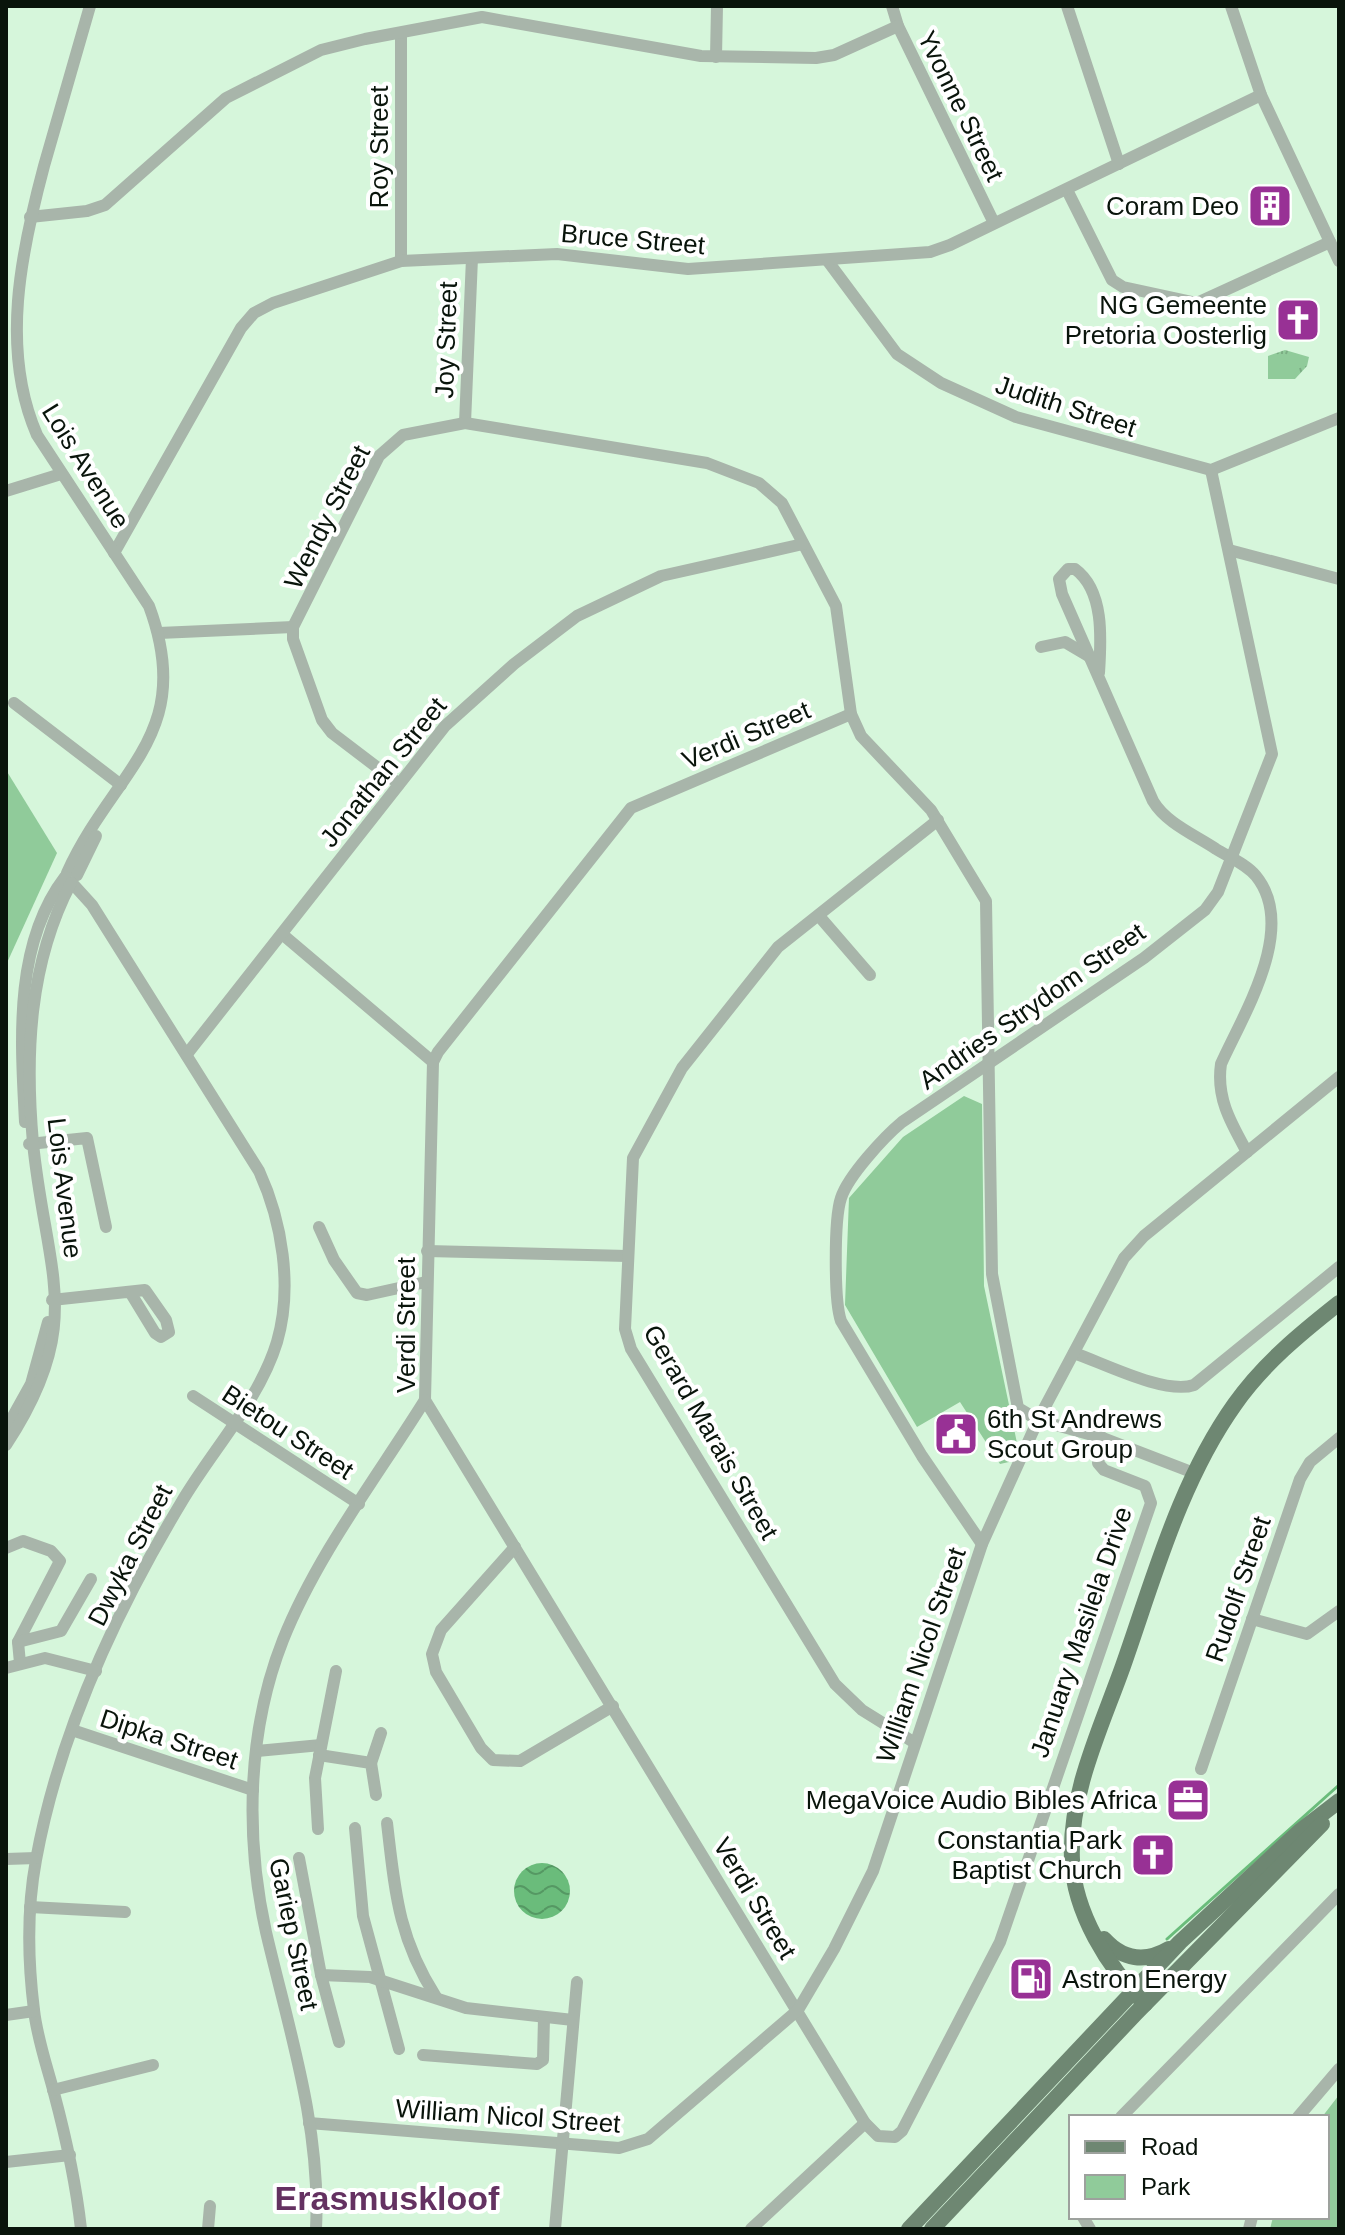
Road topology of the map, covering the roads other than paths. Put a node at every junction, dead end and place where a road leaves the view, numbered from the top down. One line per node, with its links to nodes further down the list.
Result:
1 (90, 6): 12 (street, Lois Avenue)
2 (717, 6): 8 (street)
3 (892, 6): 6 (street, Yvonne Street)
4 (1067, 6): 10 (street)
5 (1231, 6): 9 (street)
6 (898, 26): 8 (street); 13 (street, Yvonne Street)
7 (401, 33): 8 (street); 12 (street); 17 (street, Roy Street)
8 (716, 57)
9 (1261, 95): 10 (street, Bruce Street); 14 (street)
10 (1119, 164): 11 (street, Bruce Street)
11 (1067, 190): 13 (street, Bruce Street); 14 (street)
12 (30, 217): 19 (street, Lois Avenue)
13 (994, 223): 16 (street, Bruce Street)
14 (1330, 242): 18 (street)
15 (472, 258): 16 (street, Bruce Street); 17 (street, Bruce Street); 21 (street, Joy Street)
16 (827, 260): 22 (street, Judith Street)
17 (401, 261): 27 (street, Bruce Street)
18 (1339, 261)
19 (9, 310): 23 (street, Lois Avenue)
20 (1339, 418): 22 (street)
21 (465, 423): 25 (street, Wendy Street); 29 (street, Wendy Street)
22 (1211, 470): 26 (street, Andries Strydom Street)
23 (61, 474): 24 (street); 27 (street, Lois Avenue)
24 (6, 491)
25 (803, 544): 35 (street, Wendy Street); 36 (street, Jonathan Street)
26 (1229, 550): 28 (street); 39 (street, Andries Strydom Street)
27 (114, 553): 30 (street, Lois Avenue)
28 (1339, 579)
29 (293, 627): 30 (street); 36 (street, Wendy Street)
30 (159, 633): 37 (street, Lois Avenue)
31 (1041, 647): 32 (street)
32 (1092, 658): 33 (street); 33 (street)
33 (1099, 673): 39 (street)
34 (14, 703): 37 (street)
35 (851, 714): 38 (street); 45 (street, Verdi Street)
36 (399, 784): 42 (street, Jonathan Street)
37 (119, 788): 40 (street, Lois Avenue)
38 (938, 820): 41 (street, Gerard Marais Street); 46 (street)
39 (1232, 859): 46 (street, Andries Strydom Street); 49 (street)
40 (72, 878): 44 (street, Dwyka Street); 48 (street, Lois Avenue)
41 (819, 916): 43 (street); 53 (street, Gerard Marais Street)
42 (282, 934): 44 (street, Jonathan Street); 45 (street)
43 (870, 975)
44 (187, 1054): 63 (street, Dwyka Street)
45 (433, 1062): 52 (street, Verdi Street)
46 (989, 1062): 62 (street); 70 (street, Andries Strydom Street)
47 (1339, 1077): 49 (street, William Nicol Street)
48 (29, 1143): 50 (street); 57 (street, Lois Avenue)
49 (1247, 1152): 59 (street, William Nicol Street)
50 (106, 1227)
51 (319, 1227): 55 (street)
52 (427, 1251): 53 (street); 55 (street, Verdi Street)
53 (627, 1256): 84 (street, Gerard Marais Street)
54 (1339, 1267): 59 (street)
55 (426, 1282): 61 (street, Verdi Street)
56 (130, 1292): 57 (street)
57 (52, 1300): 64 (street, Lois Avenue)
58 (1339, 1303): 68 (main road, January Masilela Drive)
59 (1074, 1353): 62 (street, William Nicol Street)
60 (193, 1396): 63 (street, Bietou Street)
61 (425, 1400): 69 (street, Gariep Street); 71 (street, Verdi Street)
62 (1038, 1420): 65 (street); 70 (street, William Nicol Street)
63 (233, 1423): 69 (street, Bietou Street); 79 (street, Dwyka Street)
64 (10, 1425): 67 (street, Lois Avenue)
65 (1103, 1438): 68 (street); 123 (street, January Masilela Drive)
66 (1339, 1438): 75 (street, Rudolf Street)
67 (6, 1445)
68 (1194, 1473): 89 (main road, January Masilela Drive)
69 (359, 1504): 86 (street, Gariep Street)
70 (982, 1544): 84 (street, William Nicol Street)
71 (515, 1547): 81 (street, Verdi Street); 81 (street)
72 (6, 1548): 76 (street)
73 (91, 1579): 76 (street)
74 (1339, 1611): 75 (street)
75 (1252, 1619): 88 (street, Rudolf Street)
76 (18, 1642): 77 (street)
77 (20, 1663): 78 (street); 79 (street)
78 (6, 1668)
79 (96, 1671): 82 (street, Dwyka Street)
80 (336, 1671): 85 (street)
81 (613, 1706): 109 (street, Verdi Street)
82 (72, 1730): 90 (street, Dipka Street); 96 (street, Dwyka Street)
83 (381, 1733): 87 (street)
84 (915, 1743): 109 (street, William Nicol Street)
85 (320, 1750): 86 (street); 87 (street); 95 (street)
86 (257, 1751): 90 (street, Gariep Street)
87 (371, 1763): 91 (street)
88 (1201, 1769)
89 (1081, 1787): 102 (main road, January Masilela Drive); 108 (main road, January Masilela Drive)
90 (253, 1790): 122 (street, Gariep Street)
91 (376, 1795)
92 (1339, 1803): 103 (main road); 108 (main road)
93 (387, 1823): 107 (street)
94 (355, 1828): 105 (street)
95 (318, 1829)
96 (36, 1858): 98 (street); 100 (street, Dwyka Street)
97 (299, 1858): 104 (street)
98 (6, 1859)
99 (1339, 1894): 120 (street)
100 (30, 1907): 101 (street); 110 (street, Dwyka Street)
101 (125, 1912)
102 (1086, 1916): 103 (main road); 108 (main road, January Masilela Drive)
103 (1180, 1942): 108 (main road)
104 (321, 1975): 105 (street); 114 (street)
105 (381, 1982): 107 (street); 115 (street)
106 (577, 1982): 113 (street)
107 (436, 1997): 112 (street)
108 (1136, 2002): 133 (main road); 134 (main road)
109 (798, 2010): 123 (street, Verdi Street); 124 (street, William Nicol Street)
110 (34, 2011): 111 (street); 119 (street, Dwyka Street)
111 (6, 2015)
112 (544, 2018): 113 (street); 116 (street)
113 (573, 2020): 124 (street)
114 (339, 2042)
115 (399, 2049)
116 (423, 2055)
117 (153, 2065): 119 (street)
118 (1339, 2069): 121 (street)
119 (53, 2090): 125 (street, Dwyka Street)
120 (1123, 2115)
121 (1300, 2115)
122 (309, 2123): 124 (street, William Nicol Street); 130 (street, Gariep Street)
123 (865, 2123): 132 (street)
124 (562, 2145): 131 (street)
125 (70, 2155): 126 (street); 128 (street, Dwyka Street)
126 (6, 2162)
127 (210, 2206): 129 (street)
128 (81, 2229)
129 (208, 2229)
130 (316, 2229)
131 (555, 2229)
132 (751, 2229)
133 (909, 2229)
134 (932, 2229)

